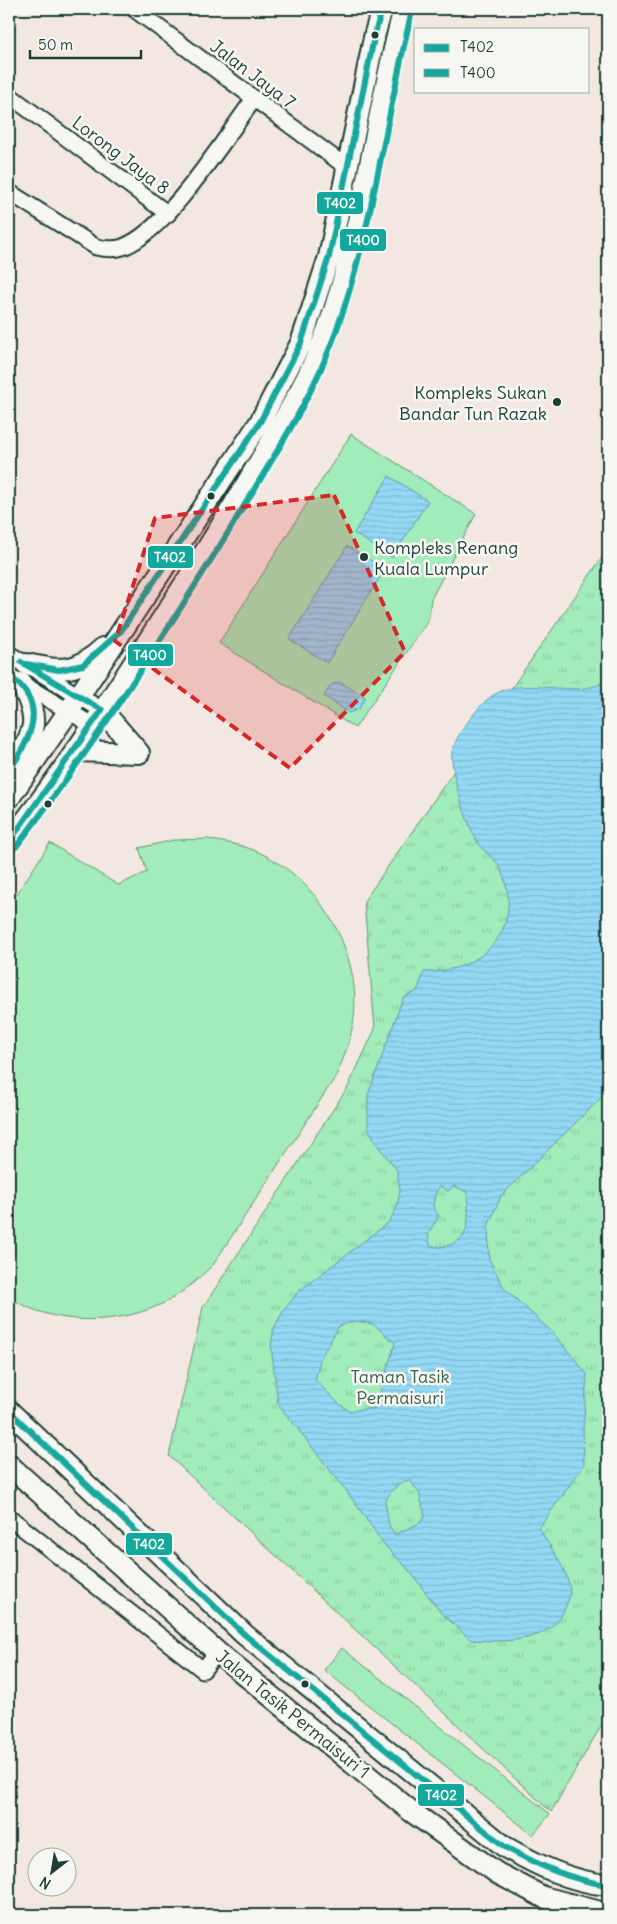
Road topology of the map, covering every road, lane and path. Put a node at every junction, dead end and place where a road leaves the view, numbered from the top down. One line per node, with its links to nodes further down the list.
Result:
1 (134, 9): 5 (street, Jalan Jaya 7)
2 (382, 9): 6 (street)
3 (404, 9): 13 (street)
4 (9, 94): 8 (street, Lorong Jaya 8)
5 (254, 99): 6 (street, Jalan Jaya 7); 8 (street, Lorong Jaya 8)
6 (349, 170): 9 (street)
7 (9, 192): 8 (street)
8 (168, 214)
9 (120, 631): 11 (street); 12 (street)
10 (9, 654): 11 (street)
11 (18, 675): 12 (street); 15 (street)
12 (74, 704): 13 (street); 16 (street)
13 (97, 718): 14 (street); 14 (street)
14 (75, 752): 17 (street)
15 (9, 771)
16 (9, 798)
17 (9, 842)
18 (9, 1411): 22 (street, Jalan Tasik Permaisuri 1)
19 (9, 1465): 21 (street, Jalan Tasik Permaisuri 1)
20 (9, 1517): 21 (street)
21 (217, 1652): 23 (street, Jalan Tasik Permaisuri 1)
22 (409, 1769): 23 (street); 24 (street, Jalan Tasik Permaisuri 1)
23 (389, 1793): 25 (street, Jalan Tasik Permaisuri 1)
24 (608, 1886)
25 (608, 1914)

